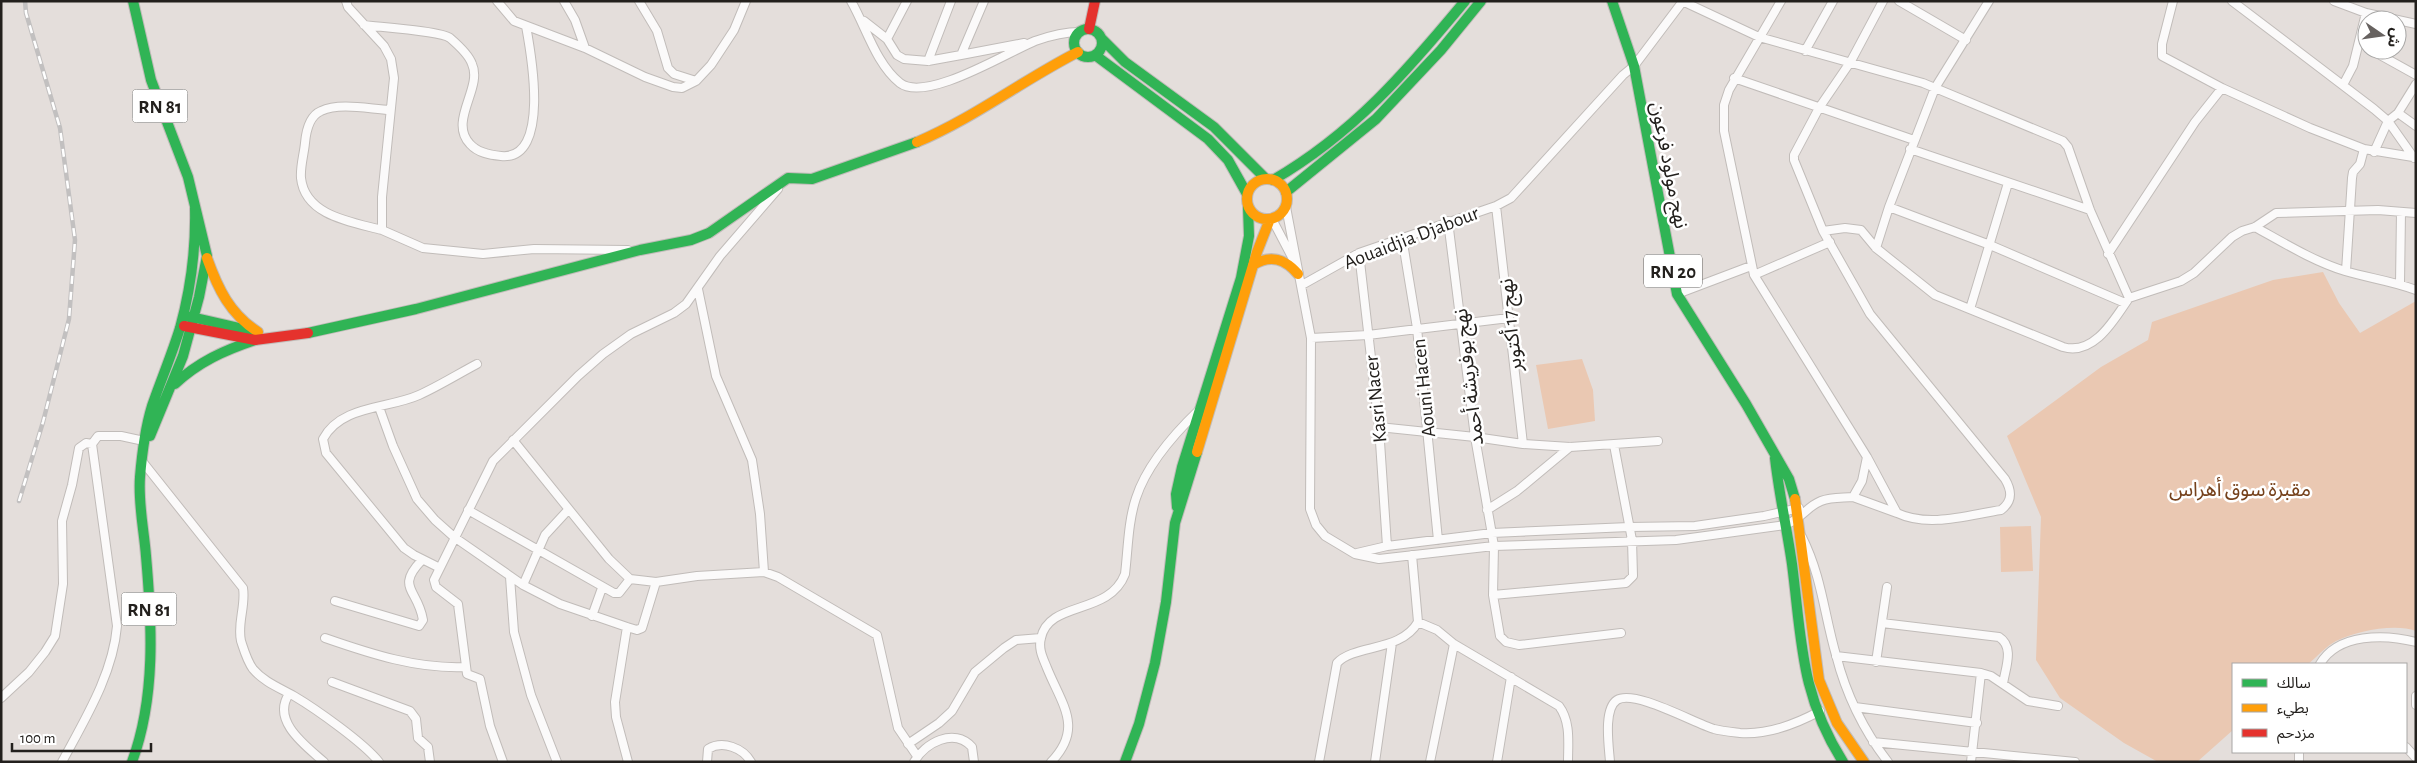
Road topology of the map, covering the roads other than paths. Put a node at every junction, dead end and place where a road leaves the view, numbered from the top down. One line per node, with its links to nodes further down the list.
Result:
1 (133, 1): 71 (main road, RN 81)
2 (346, 1): 27 (street)
3 (497, 1): 28 (street)
4 (564, 1): 35 (street)
5 (639, 1): 47 (street)
6 (746, 1): 47 (street)
7 (851, 1): 26 (street)
8 (907, 1): 31 (street)
9 (952, 1): 42 (street)
10 (984, 1): 39 (street)
11 (1095, 1): 29 (main road)
12 (1465, 1): 63 (main road)
13 (1481, 1): 65 (main road)
14 (1612, 1): 44 (main road, RN 20)
15 (1683, 1): 30 (street); 44 (street, Aouaidjia Djabour)
16 (1781, 1): 30 (street)
17 (1834, 1): 38 (street)
18 (1883, 1): 43 (street)
19 (1899, 1): 33 (street)
20 (1989, 1): 33 (street)
21 (2173, 1): 51 (street)
22 (2232, 1): 24 (street)
23 (2334, 1): 25 (street)
24 (2245, 5): 49 (street)
25 (2358, 10)
26 (857, 11): 31 (street); 34 (street)
27 (364, 25): 28 (street); 53 (street)
28 (526, 26): 35 (street)
29 (1084, 30): 32 (main road); 34 (street); 37 (main road)
30 (1759, 37): 38 (street); 46 (street)
31 (887, 39): 42 (street)
32 (1102, 39): 40 (main road); 63 (main road)
33 (1966, 40): 50 (street)
34 (1035, 41): 39 (street)
35 (585, 48): 47 (street)
36 (2357, 50): 49 (street)
37 (1078, 52): 40 (main road); 62 (main road)
38 (1806, 52): 43 (street)
39 (961, 55): 42 (street)
40 (1095, 55): 66 (main road)
41 (2389, 60): 45 (street)
42 (928, 61)
43 (1851, 61): 50 (street); 52 (street)
44 (1634, 66): 67 (street, Aouaidjia Djabour); 97 (main road, نهج مولود فرعون / RN 20)
45 (2416, 75)
46 (1734, 78): 52 (street); 90 (street)
47 (696, 81)
48 (2416, 84): 54 (street)
49 (2343, 85): 55 (street)
50 (1935, 88): 57 (street); 72 (street)
51 (2222, 88): 59 (street); 87 (street)
52 (1819, 108): 57 (street); 80 (street)
53 (390, 110): 79 (street); 79 (street)
54 (2398, 113): 55 (street); 56 (street)
55 (2388, 121): 60 (street); 61 (street)
56 (2416, 126)
57 (1914, 140): 58 (street)
58 (1910, 149): 64 (street); 70 (street)
59 (2364, 149): 60 (street); 73 (street)
60 (2374, 152): 61 (street)
61 (2414, 158)
62 (788, 178): 85 (main road); 95 (street)
63 (1270, 179): 65 (main road); 66 (main road)
64 (2008, 183): 72 (street); 83 (street)
65 (1286, 192): 69 (main road)
66 (1247, 194): 68 (main road)
67 (1496, 206): 77 (street, Aouaidjia Djabour); 100 (street, نهج 17 أكتوبر)
68 (1248, 207): 76 (main road); 110 (main road)
69 (1286, 207): 76 (main road); 93 (street)
70 (1889, 207): 83 (street); 84 (street)
71 (196, 208): 88 (main road, RN 81); 101 (main road, RN 81)
72 (2090, 210): 87 (street)
73 (2350, 210): 74 (street); 78 (street); 91 (street)
74 (2402, 212): 75 (street); 94 (street)
75 (2416, 213)
76 (1271, 219): 89 (main road); 93 (street)
77 (1448, 221): 81 (street, Aouaidjia Djabour); 102 (street, نهج بوفريشة أحمد)
78 (2255, 227): 91 (street); 98 (street)
79 (382, 230): 85 (street)
80 (1823, 231): 82 (street); 84 (street)
81 (1402, 237): 86 (street, Aouaidjia Djabour); 103 (street, Aouni Hacen)
82 (1830, 242): 92 (street); 131 (street)
83 (1990, 245): 98 (street); 99 (street)
84 (1876, 248): 99 (street)
85 (640, 250): 105 (main road)
86 (1359, 253): 93 (street, Aouaidjia Djabour); 104 (street, Kasri Nacer)
87 (2108, 254): 98 (street)
88 (207, 256): 101 (main road, RN 81); 105 (main road)
89 (1253, 265): 93 (main road); 110 (main road)
90 (1752, 266): 92 (street); 97 (street)
91 (2346, 271): 94 (street)
92 (1754, 275): 123 (street)
93 (1299, 276): 106 (street)
94 (2400, 284): 96 (street)
95 (698, 288): 114 (street); 147 (street)
96 (2416, 290)
97 (1677, 294): 121 (main road, نهج مولود فرعون / RN 20)
98 (2127, 301): 99 (street)
99 (1970, 309)
100 (1509, 318): 102 (street); 118 (street, نهج 17 أكتوبر)
101 (188, 322): 105 (main road); 108 (main road, RN 81); 115 (main road, RN 81)
102 (1462, 324): 103 (street); 113 (street, نهج بوفريشة أحمد)
103 (1417, 328): 104 (street); 112 (street, Aouni Hacen)
104 (1368, 335): 106 (street); 111 (street, Kasri Nacer)
105 (256, 336): 108 (main road)
106 (1311, 338): 143 (street)
107 (477, 364): 109 (street)
108 (172, 387): 122 (main road, RN 81)
109 (378, 406): 137 (street); 145 (street)
110 (1203, 410): 162 (street); 202 (main road)
111 (1379, 427): 112 (street); 140 (street, Kasri Nacer)
112 (1427, 432): 113 (street); 138 (street, Aouni Hacen)
113 (1474, 437): 118 (street); 129 (street, نهج بوفريشة أحمد)
114 (513, 440): 127 (street); 128 (street)
115 (144, 441): 117 (street); 122 (main road, RN 81)
116 (1658, 441): 119 (street)
117 (92, 444): 176 (street); 190 (street)
118 (1523, 444): 120 (street)
119 (1614, 445): 120 (street); 134 (street)
120 (1570, 447): 129 (street)
121 (1774, 452): 125 (main road, نهج مولود فرعون / RN 20); 130 (main road, نهج مولود فرعون / RN 20)
122 (143, 457): 174 (street); 191 (main road, RN 81)
123 (1868, 458): 124 (street); 131 (street)
124 (1853, 497): 126 (street); 131 (street)
125 (1797, 507): 126 (street); 130 (street); 132 (main road, RN 20)
126 (1808, 509): 132 (street)
127 (468, 510): 137 (street); 142 (street)
128 (568, 510): 142 (street); 149 (street)
129 (1487, 510): 135 (street, نهج بوفريشة أحمد)
130 (1784, 512): 133 (main road, RN 20); 134 (street)
131 (1897, 513)
132 (1798, 520): 133 (street); 136 (main road, RN 20)
133 (1785, 524): 139 (street); 181 (main road, RN 20)
134 (1629, 526): 135 (street); 139 (street)
135 (1492, 533): 138 (street); 141 (street, نهج بوفريشة أحمد)
136 (1801, 533): 166 (street); 179 (main road, RN 20)
137 (454, 537): 146 (street); 148 (street)
138 (1438, 540): 140 (street)
139 (1632, 540): 141 (street); 154 (street)
140 (1387, 546): 143 (street)
141 (1494, 546): 144 (street); 154 (street, نهج بوفريشة أحمد)
142 (537, 550): 151 (street); 153 (street)
143 (1355, 554): 144 (street)
144 (1412, 556): 157 (street)
145 (422, 560): 146 (street); 155 (street)
146 (440, 568): 169 (street)
147 (764, 572): 150 (street); 184 (street)
148 (510, 577): 151 (street); 196 (street)
149 (630, 579): 150 (street); 153 (street)
150 (656, 582): 159 (street)
151 (523, 585): 156 (street)
152 (1886, 587): 158 (street)
153 (602, 588): 156 (street)
154 (1493, 595): 160 (street, نهج بوفريشة أحمد)
155 (335, 601)
156 (592, 616): 159 (street)
157 (1418, 622): 163 (street); 165 (street)
158 (1882, 623): 167 (street); 173 (street)
159 (627, 627): 197 (street)
160 (1621, 633)
161 (325, 638): 169 (street)
162 (1040, 638): 184 (street); 201 (street)
163 (1392, 642): 203 (street); 204 (street)
164 (2416, 642): 168 (street)
165 (1454, 644): 171 (street); 205 (street)
166 (1836, 656): 167 (street); 180 (street)
167 (1876, 662): 170 (street)
168 (2321, 663)
169 (465, 667): 195 (street)
170 (1981, 673): 173 (street); 182 (street)
171 (1511, 677): 206 (street); 207 (street)
172 (332, 682): 194 (street)
173 (2003, 684): 178 (street)
174 (290, 694): 192 (street); 193 (street)
175 (2416, 696): 177 (street)
176 (1, 698)
177 (2416, 705)
178 (2058, 706)
179 (1827, 707): 181 (street); 210 (main road, RN 20)
180 (1856, 707): 182 (street); 183 (street)
181 (1815, 714): 208 (street); 209 (main road, RN 20)
182 (1977, 723): 186 (street)
183 (1872, 742): 186 (street); 211 (street)
184 (908, 744): 188 (street)
185 (2407, 748): 187 (street)
186 (1972, 750): 189 (street); 212 (street)
187 (2416, 758)
188 (915, 759): 200 (street)
189 (2043, 760): 213 (street)
190 (62, 762)
191 (132, 762)
192 (324, 762)
193 (379, 762)
194 (430, 762)
195 (503, 762)
196 (557, 762)
197 (628, 762)
198 (707, 762): 199 (street)
199 (751, 762)
200 (974, 762)
201 (1051, 762)
202 (1125, 762)
203 (1319, 762)
204 (1374, 762)
205 (1430, 762)
206 (1497, 762)
207 (1568, 762)
208 (1610, 762)
209 (1843, 762)
210 (1864, 762)
211 (1888, 762)
212 (1971, 762)
213 (2076, 762)

